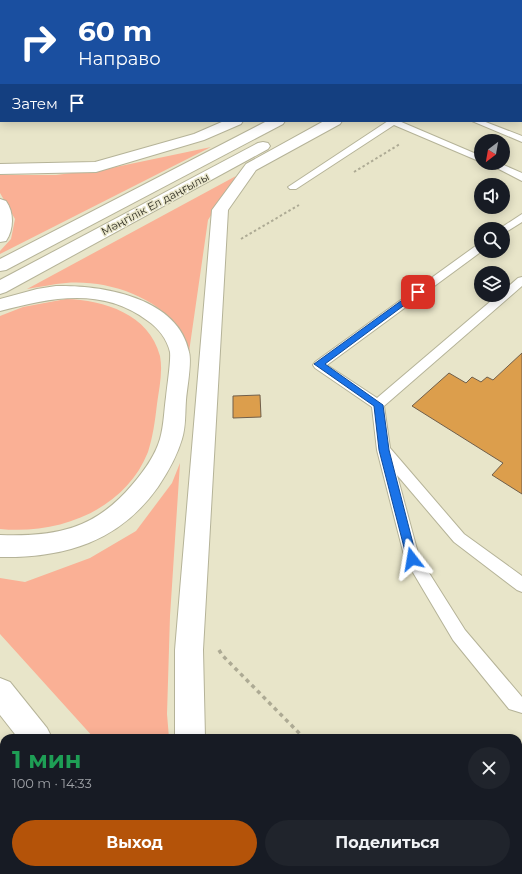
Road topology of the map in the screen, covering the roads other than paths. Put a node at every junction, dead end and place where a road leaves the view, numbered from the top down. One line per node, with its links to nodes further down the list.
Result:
1 (234, 122): 10 (main road)
2 (276, 122): 19 (main road, Мәңгілік Ел даңғылы)
3 (308, 122): 21 (main road, Мәңгілік Ел даңғылы)
4 (333, 122): 30 (main road)
5 (393, 122): 13 (lane)
6 (394, 122): 9 (lane)
7 (479, 122): 8 (lane)
8 (522, 139)
9 (474, 156)
10 (0, 169)
11 (507, 170): 12 (lane)
12 (522, 178)
13 (293, 187)
14 (0, 204): 17 (main road)
15 (522, 217): 16 (lane)
16 (510, 226)
17 (0, 237)
18 (474, 252): 23 (lane)
19 (0, 266)
20 (522, 280): 23 (lane)
21 (0, 288)
22 (0, 305): 25 (main road)
23 (378, 405): 24 (lane)
24 (384, 450): 26 (lane); 28 (lane)
25 (0, 546)
26 (522, 585)
27 (0, 692): 29 (main road)
28 (522, 705)
29 (34, 734)
30 (190, 734)

